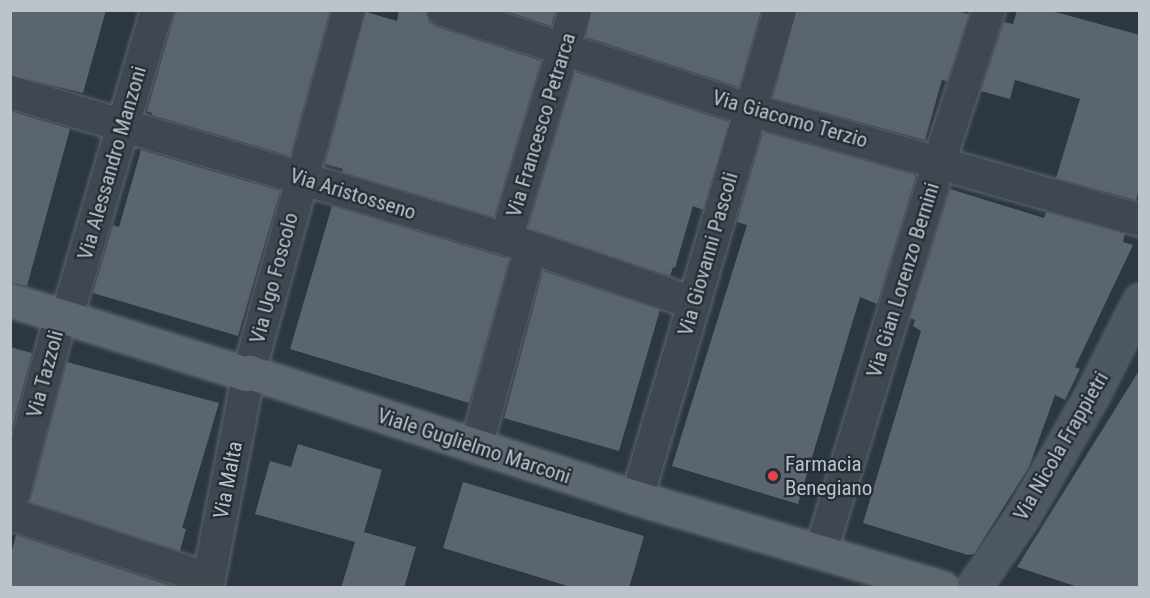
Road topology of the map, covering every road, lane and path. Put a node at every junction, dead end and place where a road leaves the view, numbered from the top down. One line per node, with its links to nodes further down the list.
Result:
1 (157, 10): 10 (street, Via Alessandro Manzoni)
2 (349, 10): 12 (street, Via Ugo Foscolo)
3 (443, 10): 7 (street, Via Giacomo Terzio)
4 (575, 10): 7 (street, Via Francesco Petrarca)
5 (780, 10): 9 (street, Via Giovanni Pascoli)
6 (989, 10): 11 (street, Via Gian Lorenzo Bernini)
7 (564, 48): 9 (street, Via Giacomo Terzio); 14 (street, Via Francesco Petrarca)
8 (10, 92): 10 (street, Via Aristosseno)
9 (751, 110): 11 (street, Via Giacomo Terzio); 17 (street, Via Giovanni Pascoli)
10 (124, 125): 12 (street, Via Aristosseno); 18 (street, Via Alessandro Manzoni)
11 (939, 162): 13 (street, Via Giacomo Terzio); 24 (street, Via Gian Lorenzo Bernini)
12 (301, 178): 14 (street, Via Aristosseno); 19 (street, Via Ugo Foscolo)
13 (1140, 220)
14 (518, 244): 17 (street, Via Aristosseno); 20 (street, Via Francesco Petrarca)
15 (10, 300): 18 (main road, Viale Guglielmo Marconi)
16 (1140, 300): 27 (street, Via Nicola Frappietri)
17 (694, 303): 21 (street, Via Giovanni Pascoli)
18 (67, 316): 19 (main road, Viale Guglielmo Marconi); 22 (street, Via Tazzoli)
19 (249, 372): 20 (main road, Viale Guglielmo Marconi); 25 (street, Via Malta)
20 (476, 447): 21 (main road, Viale Guglielmo Marconi)
21 (637, 498): 24 (main road, Viale Guglielmo Marconi)
22 (10, 507)
23 (10, 514): 25 (street)
24 (821, 551): 26 (main road, Viale Guglielmo Marconi)
25 (208, 583)
26 (942, 588)
27 (973, 588)

